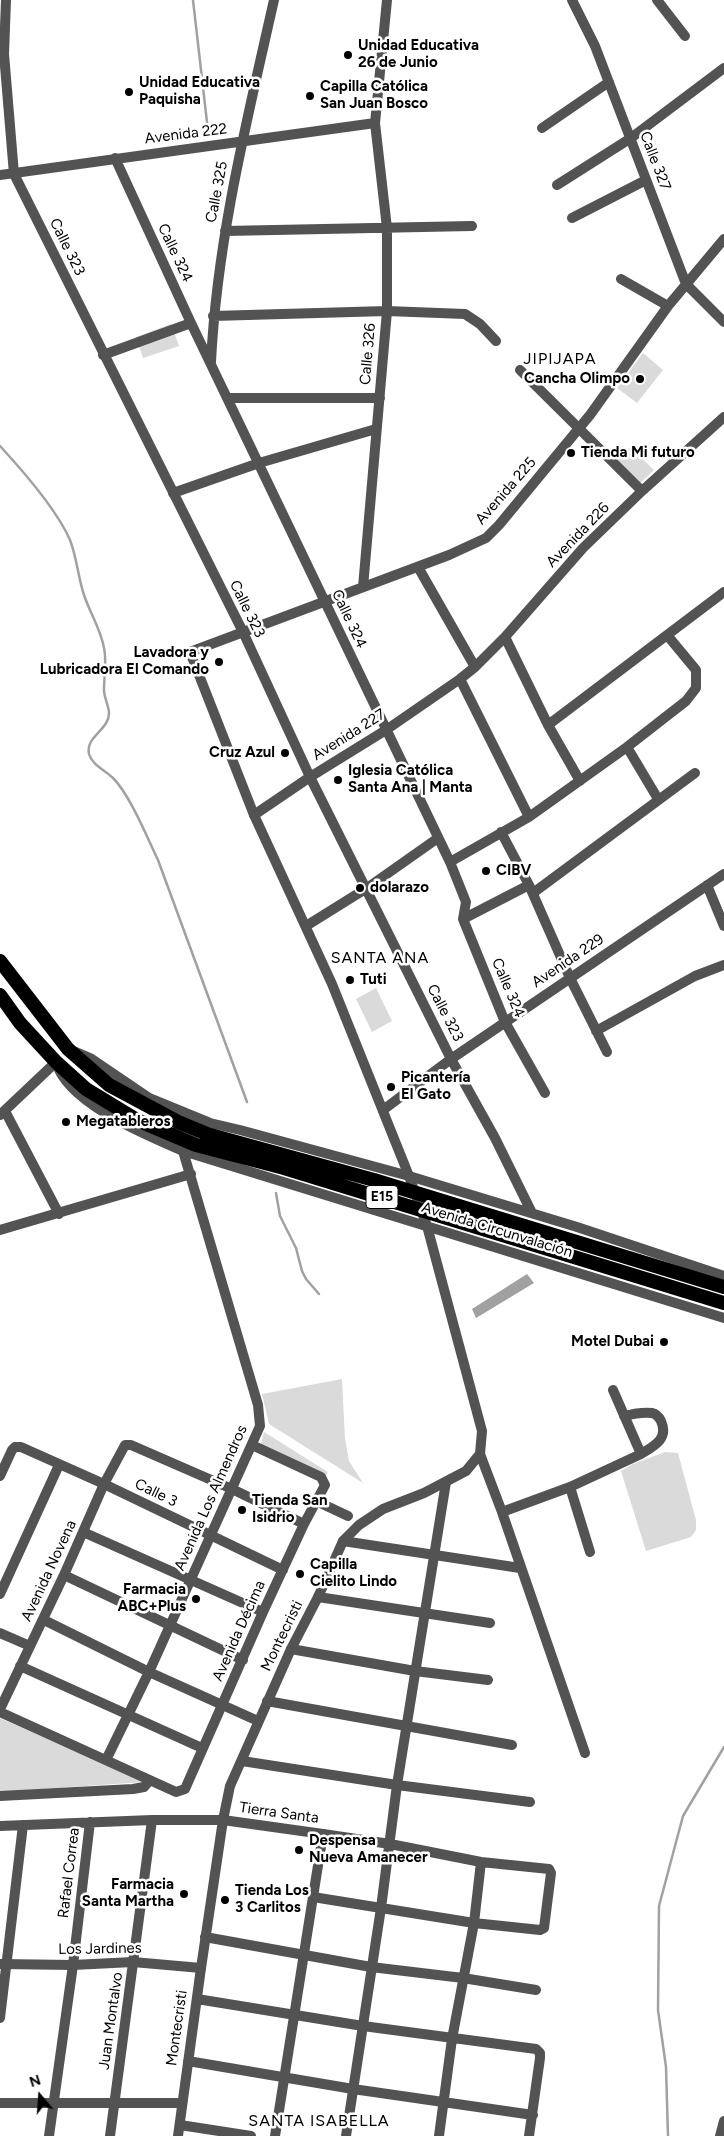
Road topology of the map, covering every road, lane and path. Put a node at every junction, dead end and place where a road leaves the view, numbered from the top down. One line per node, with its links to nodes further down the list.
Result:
1 (6, 0): 14 (street, Calle 323)
2 (274, 0): 12 (street, Calle 325)
3 (388, 0): 9 (street)
4 (572, 0): 8 (street, Calle 327)
5 (657, 0): 6 (street)
6 (685, 36)
7 (724, 68): 11 (street)
8 (609, 82): 10 (street); 11 (street, Calle 327)
9 (375, 123): 12 (street, Avenida 222); 20 (street, Calle 326)
10 (542, 128)
11 (631, 138): 16 (street, Calle 327); 17 (street)
12 (242, 142): 13 (street, Avenida 222); 21 (street, Calle 325)
13 (115, 158): 14 (street, Avenida 222); 29 (street, Calle 324)
14 (14, 174): 15 (street, Avenida 222); 31 (street, Calle 323)
15 (0, 175)
16 (646, 180): 18 (street); 24 (street, Calle 327)
17 (557, 185)
18 (572, 218)
19 (472, 226): 20 (street)
20 (387, 228): 21 (street); 26 (street, Calle 326)
21 (225, 231): 27 (street, Calle 325)
22 (724, 239): 24 (street, Avenida 225)
23 (621, 278): 25 (street)
24 (686, 284): 25 (street, Avenida 225); 28 (street, Calle 327)
25 (668, 306): 37 (street, Avenida 225)
26 (387, 311): 27 (street); 30 (street); 35 (street, Calle 326)
27 (213, 316): 32 (street, Calle 325)
28 (724, 322)
29 (191, 323): 31 (street); 32 (street, Calle 324)
30 (496, 341)
31 (103, 355): 41 (street, Calle 323)
32 (211, 363): 34 (street, Calle 324)
33 (520, 370): 37 (street)
34 (227, 398): 35 (street); 39 (street, Calle 324)
35 (380, 398): 38 (street, Calle 326)
36 (724, 417): 40 (street, Avenida 226)
37 (580, 428): 40 (street); 42 (street, Avenida 225)
38 (376, 429): 39 (street); 43 (street, Calle 326)
39 (259, 463): 41 (street); 45 (street, Calle 324)
40 (642, 491): 48 (street, Avenida 226)
41 (173, 493): 46 (street, Calle 323)
42 (418, 567): 43 (street, Avenida 225); 49 (street)
43 (363, 587): 45 (street, Avenida 225)
44 (724, 592): 47 (street)
45 (324, 601): 46 (street, Avenida 225); 52 (street, Calle 324)
46 (243, 632): 55 (street, Calle 323); 58 (street, Avenida 225)
47 (667, 636): 51 (street); 53 (street)
48 (505, 637): 49 (street, Avenida 226); 51 (street)
49 (475, 667): 50 (street, Avenida 226)
50 (460, 680): 52 (street, Avenida 227); 59 (street)
51 (548, 725): 56 (street)
52 (386, 730): 55 (street, Avenida 227); 61 (street, Calle 324)
53 (627, 748): 56 (street); 57 (street)
54 (695, 773): 57 (street)
55 (310, 777): 58 (street, Avenida 227); 65 (street, Calle 323)
56 (580, 781): 59 (street)
57 (658, 799): 66 (street)
58 (254, 815): 68 (street)
59 (528, 817): 60 (street)
60 (501, 832): 62 (street); 66 (street)
61 (438, 838): 62 (street, Calle 324); 65 (street)
62 (450, 862): 67 (street, Calle 324)
63 (724, 874): 64 (street, Avenida 229)
64 (707, 885): 69 (street); 72 (street, Avenida 229)
65 (367, 888): 68 (street); 78 (street, Calle 323)
66 (531, 889): 67 (street); 72 (street)
67 (463, 919): 74 (street, Calle 324)
68 (306, 926): 81 (street)
69 (724, 926)
70 (0, 961): 76 (highway, Avenida Circunvalación / E15)
71 (724, 965): 75 (street)
72 (570, 978): 74 (street, Avenida 229); 75 (street)
73 (0, 995): 79 (highway, Avenida Circunvalación / E15)
74 (505, 1022): 78 (street, Avenida 229); 80 (street, Calle 324)
75 (596, 1031): 77 (street)
76 (68, 1049): 85 (street, Avenida Circunvalación / E15); 91 (highway, Avenida Circunvalación / E15)
77 (607, 1052)
78 (452, 1059): 81 (street, Avenida 229); 87 (street, Calle 323)
79 (56, 1062): 82 (street); 83 (street, Avenida Circunvalación / E15); 92 (highway, Avenida Circunvalación / E15)
80 (544, 1093)
81 (383, 1110): 85 (street)
82 (3, 1113): 86 (street)
83 (184, 1151): 84 (street, Avenida Los Almendros); 88 (street, Avenida Circunvalación / E15)
84 (191, 1174): 86 (street); 96 (street, Avenida Los Almendros)
85 (409, 1176): 87 (street, Avenida Circunvalación / E15); 88 (street)
86 (59, 1214): 89 (street)
87 (532, 1214): 90 (street, Avenida Circunvalación / E15)
88 (427, 1226): 93 (street, Avenida Circunvalación / E15); 97 (street)
89 (0, 1230)
90 (724, 1276)
91 (724, 1287)
92 (724, 1303)
93 (724, 1318)
94 (613, 1390): 95 (street)
95 (624, 1416): 98 (street); 98 (street)
96 (252, 1445): 104 (street, Avenida Los Almendros); 105 (street, Avenida Décima)
97 (480, 1454): 101 (street, Montecristi); 106 (street)
98 (641, 1454): 103 (street)
99 (59, 1465): 100 (street, Calle 3); 102 (street, Calle 3); 118 (street)
100 (0, 1476)
101 (446, 1482): 111 (street, Montecristi); 113 (street)
102 (104, 1484): 104 (street, Avenida Novena); 109 (street, Avenida Novena); 110 (street, Calle 3)
103 (570, 1487): 106 (street); 112 (street)
104 (232, 1489): 108 (street); 110 (street, Avenida Los Almendros)
105 (316, 1501): 107 (street); 108 (street, Avenida Décima)
106 (502, 1512): 114 (street)
107 (348, 1516)
108 (304, 1524): 115 (street, Avenida Décima)
109 (83, 1532): 116 (street, Avenida Novena); 117 (street)
110 (210, 1536): 115 (street, Calle 3); 117 (street, Avenida Los Almendros)
111 (343, 1541): 113 (street); 119 (street, Montecristi)
112 (590, 1552)
113 (433, 1556): 114 (street); 121 (street)
114 (520, 1568): 142 (street)
115 (283, 1570): 120 (street, Avenida Décima)
116 (64, 1575): 122 (street, Avenida Novena); 123 (street)
117 (191, 1580): 120 (street); 123 (street, Avenida Los Almendros)
118 (0, 1594)
119 (318, 1597): 121 (street); 127 (street, Montecristi)
120 (263, 1612): 128 (street, Avenida Décima)
121 (425, 1612): 124 (street); 130 (street)
122 (44, 1620): 126 (street, Avenida Novena); 131 (street)
123 (170, 1624): 128 (street); 131 (street, Avenida Los Almendros)
124 (490, 1624)
125 (0, 1632): 126 (street)
126 (30, 1646): 129 (street, Avenida Novena)
127 (291, 1649): 130 (street); 134 (street, Montecristi)
128 (243, 1660): 135 (street, Avenida Décima)
129 (20, 1666): 133 (street, Avenida Novena); 137 (street)
130 (415, 1671): 132 (street); 139 (street)
131 (149, 1672): 135 (street); 137 (street, Avenida Los Almendros)
132 (488, 1680)
133 (4, 1689): 136 (street, Avenida Novena)
134 (267, 1702): 138 (street, Montecristi); 139 (street)
135 (223, 1705): 138 (street); 141 (street, Avenida Décima)
136 (0, 1711): 143 (street)
137 (129, 1715): 141 (street); 143 (street, Avenida Los Almendros)
138 (258, 1721): 144 (street, Montecristi)
139 (407, 1725): 140 (street); 146 (street)
140 (512, 1745)
141 (202, 1748): 145 (street, Avenida Décima)
142 (585, 1753)
143 (106, 1760): 145 (street)
144 (242, 1760): 146 (street); 150 (street, Montecristi)
145 (149, 1781): 147 (street)
146 (397, 1785): 148 (street); 155 (street)
147 (0, 1796)
148 (530, 1802)
149 (152, 1820): 150 (street, Tierra Santa); 151 (street, Tierra Santa); 162 (street, Juan Montalvo)
150 (223, 1820): 154 (street, Tierra Santa); 160 (street, Montecristi)
151 (90, 1822): 152 (street, Tierra Santa); 164 (street, Rafael Correa)
152 (23, 1825): 153 (street, Tierra Santa); 163 (street)
153 (0, 1826)
154 (323, 1834): 155 (street, Tierra Santa); 157 (street)
155 (390, 1844): 156 (street, Tierra Santa); 158 (street)
156 (481, 1862): 159 (street); 159 (street, Tierra Santa)
157 (313, 1897): 158 (street); 161 (street)
158 (381, 1908): 159 (street); 165 (street)
159 (474, 1923): 167 (street)
160 (205, 1937): 161 (street); 166 (street, Montecristi)
161 (303, 1956): 165 (street); 170 (street)
162 (134, 1962): 164 (street, Los Jardines); 166 (street, Los Jardines); 181 (street, Juan Montalvo)
163 (3, 1964): 164 (street, Los Jardines); 171 (street)
164 (73, 1965): 177 (street, Rafael Correa)
165 (371, 1967): 167 (street); 172 (street)
166 (201, 1968): 169 (street, Montecristi)
167 (463, 1978): 168 (street); 173 (street)
168 (536, 1990)
169 (196, 2000): 170 (street); 174 (street, Montecristi)
170 (294, 2016): 172 (street); 175 (street)
171 (0, 2018)
172 (363, 2026): 173 (street); 176 (street)
173 (452, 2039): 180 (street); 182 (street)
174 (188, 2061): 175 (street); 179 (street, Montecristi)
175 (285, 2076): 176 (street); 189 (street)
176 (353, 2089): 180 (street); 190 (street)
177 (55, 2102): 178 (street); 181 (street); 185 (street, Rafael Correa)
178 (0, 2103)
179 (182, 2103): 181 (street); 184 (street, Montecristi)
180 (444, 2103): 182 (street); 191 (street)
181 (115, 2104): 186 (street, Juan Montalvo)
182 (533, 2114): 192 (street)
183 (724, 2121): 193 (street)
184 (180, 2125): 187 (street, Montecristi); 188 (street)
185 (49, 2136)
186 (110, 2136)
187 (178, 2136)
188 (251, 2136)
189 (275, 2136)
190 (346, 2136)
191 (438, 2136)
192 (529, 2136)
193 (720, 2136)

